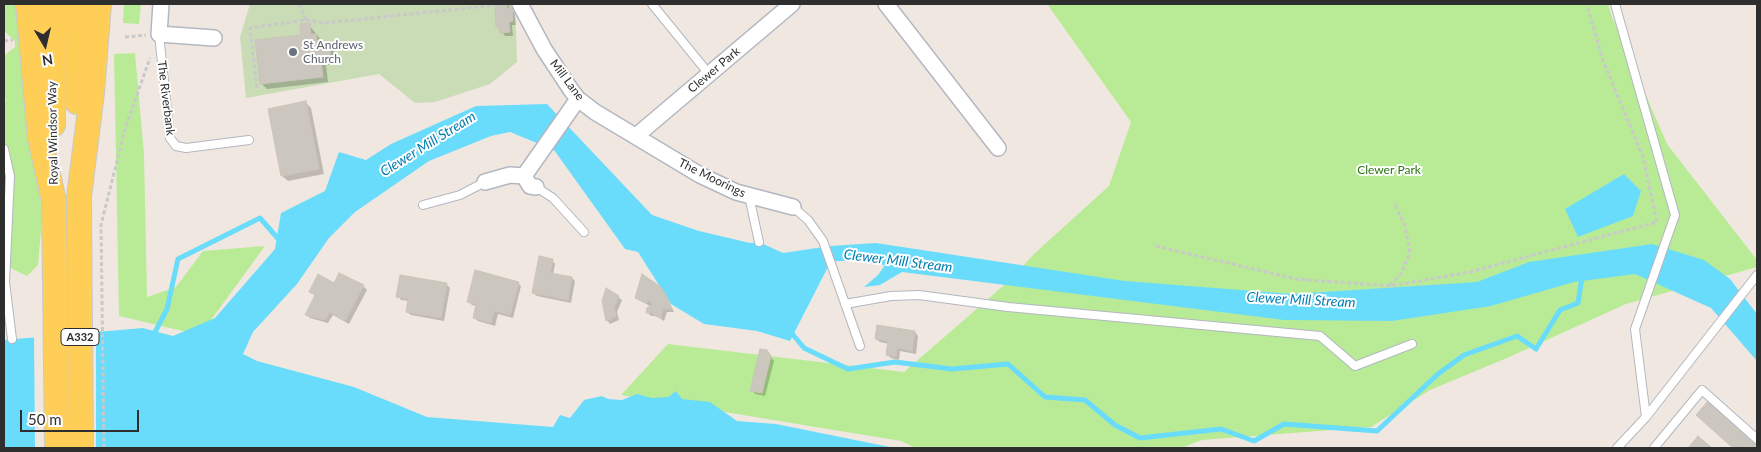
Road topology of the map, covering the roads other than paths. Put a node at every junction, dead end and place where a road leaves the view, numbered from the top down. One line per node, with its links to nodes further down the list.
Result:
1 (28, 4): 24 (main road)
2 (52, 4): 24 (main road, Royal Windsor Way / A332)
3 (76, 4): 23 (main road, Royal Windsor Way / A332)
4 (99, 4): 23 (main road)
5 (161, 4): 11 (street)
6 (520, 4): 14 (street, Mill Lane)
7 (652, 4): 13 (lane)
8 (792, 4): 13 (street, Clewer Park)
9 (886, 4): 17 (street)
10 (1615, 4): 34 (lane)
11 (159, 34): 12 (street); 16 (lane, The Riverbank)
12 (214, 38)
13 (709, 74): 15 (street, Clewer Park)
14 (578, 99): 15 (street, Mill Lane); 19 (street)
15 (636, 136): 22 (street, The Moorings)
16 (250, 140)
17 (998, 148)
18 (4, 149): 31 (lane)
19 (524, 176): 20 (street); 21 (street)
20 (484, 182): 25 (lane)
21 (536, 187): 27 (lane)
22 (749, 196): 26 (street, The Moorings); 28 (lane)
23 (79, 197): 37 (main road, A332)
24 (54, 201): 36 (main road, A332)
25 (423, 205)
26 (793, 207): 30 (lane)
27 (584, 232)
28 (759, 242)
29 (1755, 277): 34 (lane)
30 (845, 304): 32 (lane); 33 (lane)
31 (12, 339)
32 (1412, 344)
33 (860, 346)
34 (1646, 417): 38 (lane)
35 (1757, 439): 39 (lane)
36 (57, 448)
37 (81, 448)
38 (1617, 448)
39 (1654, 448)

